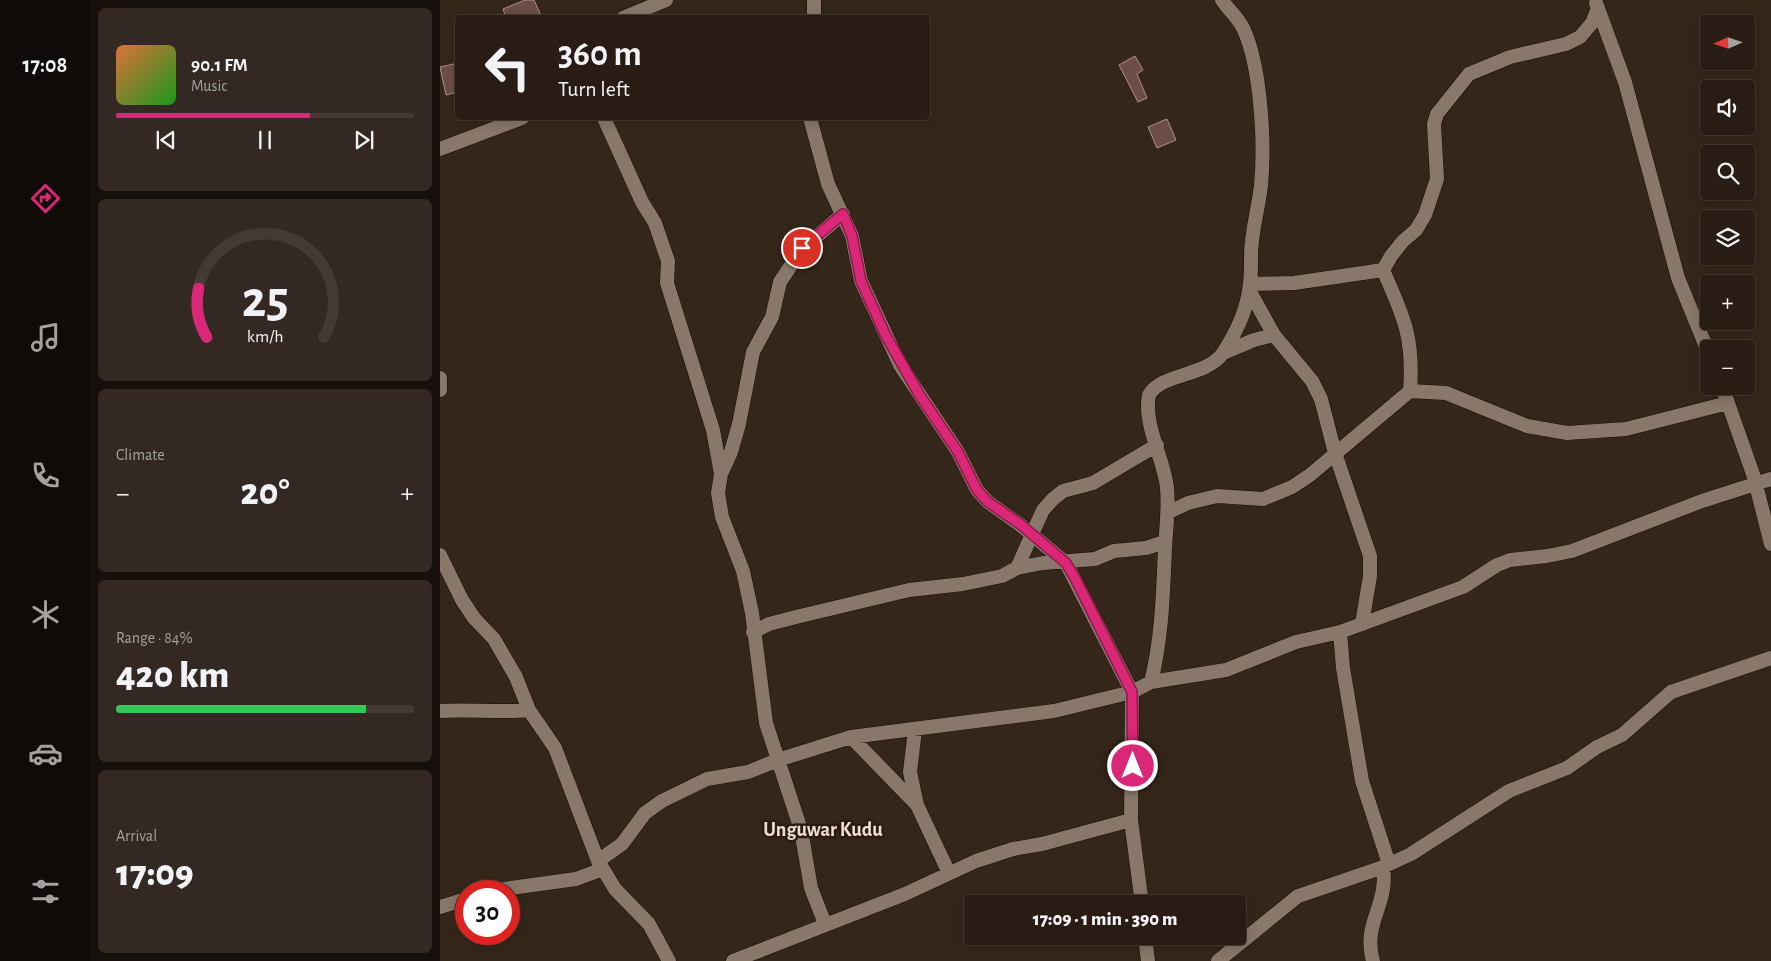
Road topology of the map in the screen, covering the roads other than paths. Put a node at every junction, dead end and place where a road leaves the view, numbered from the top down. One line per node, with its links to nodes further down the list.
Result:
1 (666, 0): 5 (street)
2 (814, 0): 6 (street)
3 (1222, 0): 13 (street)
4 (1597, 4): 12 (street); 15 (street)
5 (630, 15)
6 (814, 15)
7 (517, 120): 10 (street)
8 (605, 120): 24 (street)
9 (811, 120): 11 (street)
10 (440, 149)
11 (843, 214): 24 (street); 28 (street)
12 (1383, 270): 13 (street); 19 (street)
13 (1250, 287): 14 (street); 16 (street)
14 (1274, 336): 16 (street); 23 (street)
15 (1703, 340)
16 (1223, 353): 22 (street)
17 (440, 378): 18 (street)
18 (440, 390)
19 (1410, 391): 21 (street); 23 (street)
20 (1725, 395): 21 (street)
21 (1728, 403): 26 (street)
22 (1157, 445): 27 (street); 28 (street)
23 (1335, 453): 27 (street); 34 (street)
24 (721, 474): 35 (street)
25 (1771, 479): 26 (street)
26 (1756, 483): 30 (street); 34 (street)
27 (1169, 512): 29 (street)
28 (1031, 535): 32 (street); 33 (street)
29 (1165, 542): 32 (street); 38 (street)
30 (1771, 544)
31 (440, 555): 40 (street)
32 (1066, 563): 33 (street); 39 (street)
33 (1017, 568): 35 (street)
34 (1362, 624): 36 (street)
35 (753, 632): 44 (street)
36 (1340, 632): 38 (street); 48 (street)
37 (1771, 658): 48 (street)
38 (1151, 682): 39 (street)
39 (1132, 692): 42 (street); 46 (street)
40 (529, 710): 41 (street); 47 (street)
41 (440, 711)
42 (915, 730): 43 (street); 45 (street)
43 (851, 737): 44 (street); 45 (street)
44 (778, 760): 47 (street); 54 (street)
45 (917, 805): 49 (street)
46 (1131, 820): 49 (street); 51 (street)
47 (600, 865): 50 (street); 56 (street)
48 (1386, 866): 59 (street); 60 (street)
49 (948, 873): 54 (street)
50 (520, 887)
51 (1141, 895)
52 (455, 902): 53 (street)
53 (440, 907)
54 (825, 924): 57 (street)
55 (1146, 945): 58 (street)
56 (669, 961)
57 (733, 961)
58 (1148, 961)
59 (1218, 961)
60 (1373, 961)

